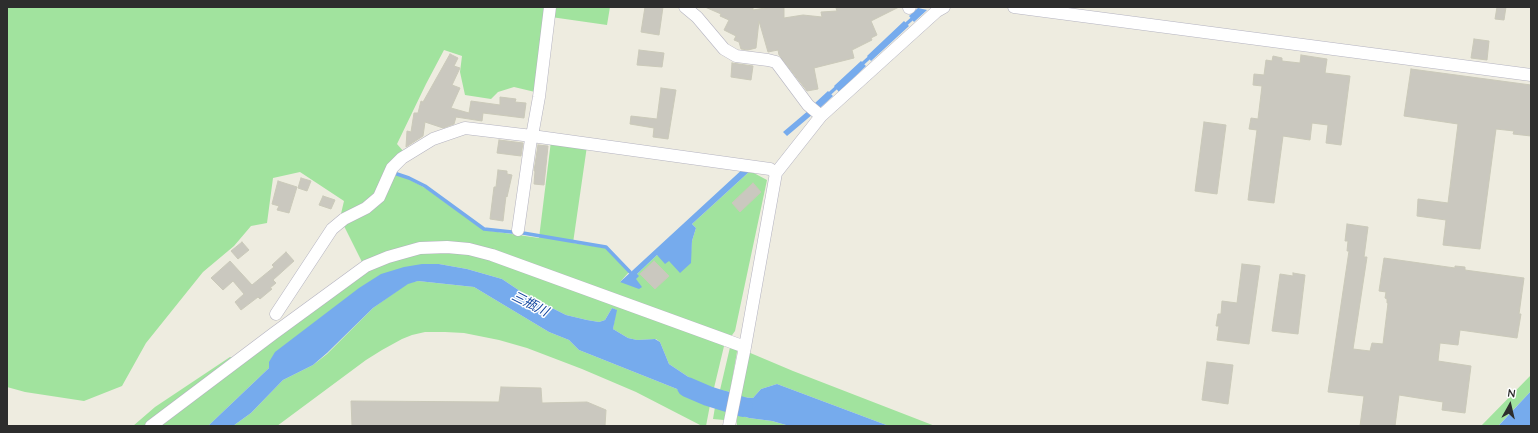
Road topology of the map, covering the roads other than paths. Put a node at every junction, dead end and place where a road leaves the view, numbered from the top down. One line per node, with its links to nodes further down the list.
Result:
1 (550, 7): 8 (street)
2 (685, 7): 7 (street)
3 (944, 7): 7 (street)
4 (1014, 7): 5 (street)
5 (1067, 10): 6 (street)
6 (1531, 75)
7 (816, 111): 9 (street)
8 (532, 136): 9 (street); 10 (street); 11 (street)
9 (776, 173): 12 (street)
10 (518, 230)
11 (276, 314)
12 (745, 347): 13 (street); 14 (street)
13 (729, 423)
14 (151, 426)

